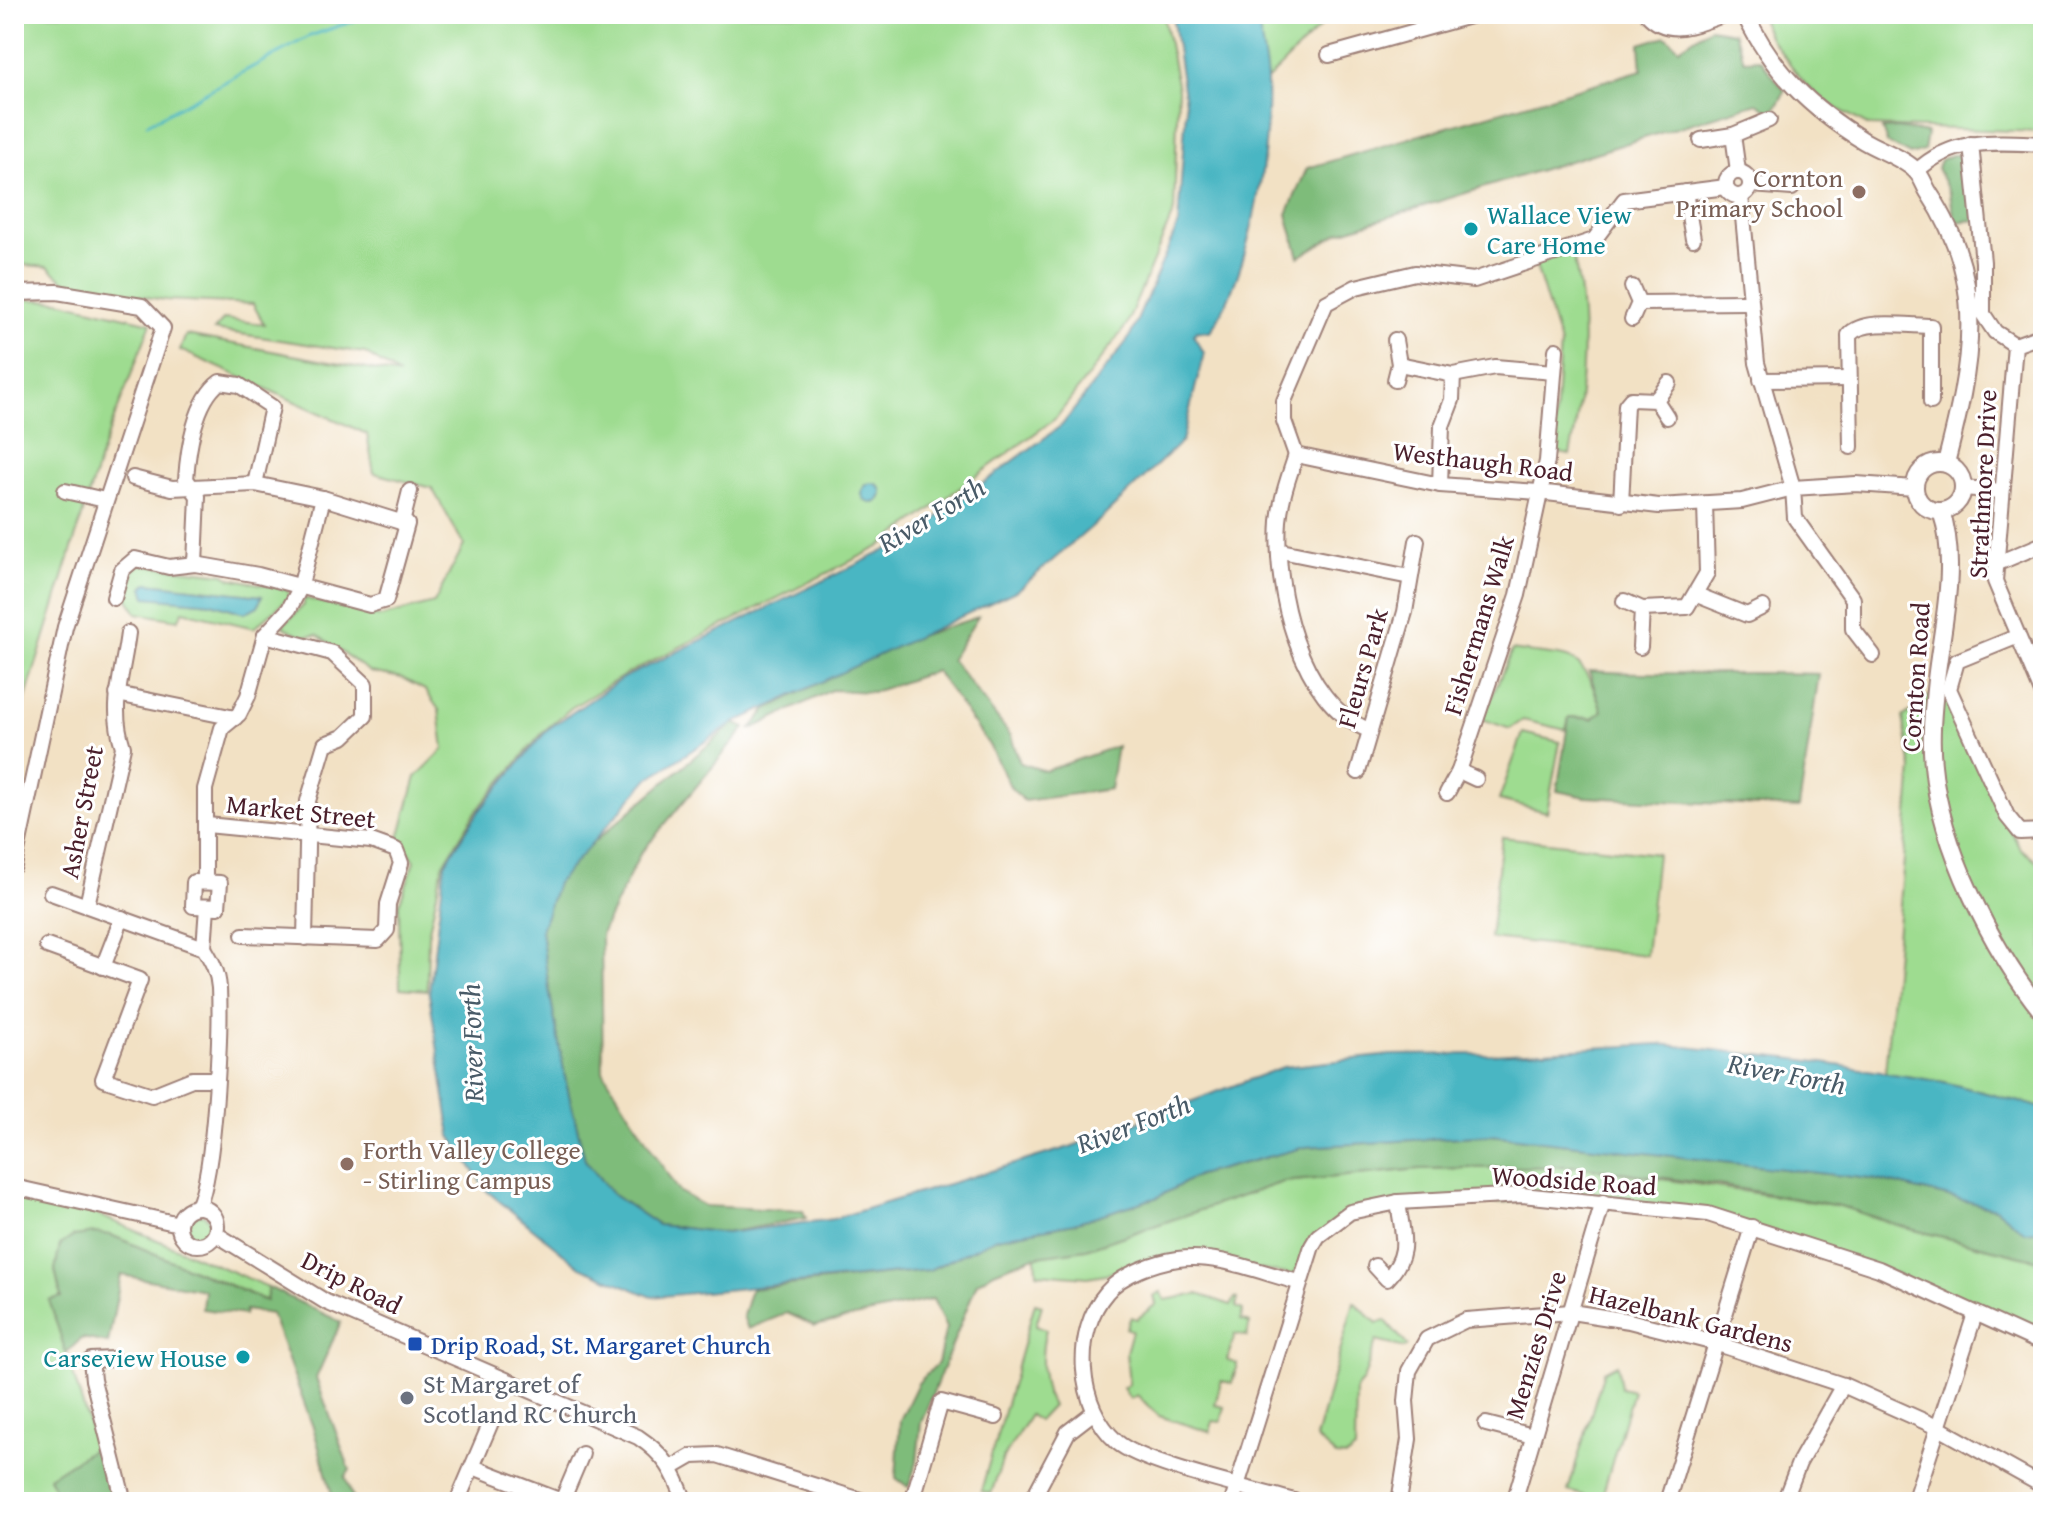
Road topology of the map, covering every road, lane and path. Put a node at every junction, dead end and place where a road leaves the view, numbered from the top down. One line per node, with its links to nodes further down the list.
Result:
1 (1477, 14): 5 (street)
2 (1647, 14): 3 (street)
3 (1726, 14)
4 (1745, 14): 12 (main road)
5 (1329, 55)
6 (1769, 120): 7 (street)
7 (1733, 135): 8 (street); 11 (street)
8 (1701, 140)
9 (1971, 144): 10 (street); 12 (street); 25 (street)
10 (2043, 144)
11 (1738, 171): 13 (street); 15 (street)
12 (1917, 171): 39 (main road)
13 (1726, 187): 15 (street); 16 (street)
14 (1792, 188): 15 (street)
15 (1746, 190): 20 (street)
16 (1685, 192): 17 (street); 38 (street)
17 (1693, 239)
18 (1632, 287): 21 (street)
19 (14, 293): 52 (street)
20 (1748, 302): 21 (street); 32 (street)
21 (1639, 303): 22 (street)
22 (1632, 319)
23 (2043, 335): 25 (street)
24 (1395, 340): 27 (street)
25 (2015, 345): 49 (street, Strathmore Drive)
26 (1556, 350): 28 (street, Fishermans Walk)
27 (1399, 364): 29 (street); 31 (street)
28 (1554, 372): 29 (street); 50 (street, Fishermans Walk)
29 (1453, 375): 42 (street)
30 (1848, 379): 32 (street); 35 (street); 37 (street)
31 (1395, 380)
32 (1761, 380): 44 (street)
33 (1669, 383): 34 (street)
34 (1656, 400): 36 (street); 53 (street)
35 (1931, 402)
36 (1667, 417)
37 (1851, 447)
38 (1296, 455): 42 (street, Westhaugh Road); 59 (street)
39 (1946, 463): 45 (main road); 46 (main road)
40 (133, 478): 43 (street)
41 (255, 484): 43 (street); 43 (street); 51 (street)
42 (1440, 485): 50 (street, Westhaugh Road)
43 (190, 487): 61 (street)
44 (1793, 488): 45 (street, Westhaugh Road); 54 (street, Westhaugh Road); 73 (street)
45 (1915, 488): 55 (main road)
46 (1963, 488): 49 (street); 55 (main road)
47 (65, 491): 52 (street)
48 (410, 491): 56 (street)
49 (2001, 491): 60 (street, Strathmore Drive)
50 (1538, 492): 53 (street, Westhaugh Road); 78 (street, Fishermans Walk)
51 (323, 498): 56 (street); 63 (street)
52 (105, 500): 85 (street)
53 (1621, 504): 54 (street, Westhaugh Road)
54 (1705, 504): 64 (street)
55 (1941, 511): 94 (main road, Cornton Road)
56 (402, 523): 63 (street)
57 (1417, 541): 62 (street, Fleurs Park)
58 (2043, 544): 60 (street)
59 (1281, 551): 62 (street, Fleurs Park); 77 (street)
60 (1998, 563): 71 (street, Strathmore Drive)
61 (195, 564): 63 (street); 65 (street)
62 (1410, 577): 77 (street, Fleurs Park)
63 (300, 588): 70 (street)
64 (1697, 595): 67 (street); 68 (street)
65 (114, 598)
66 (1624, 601): 68 (street)
67 (1763, 607)
68 (1642, 609): 72 (street)
69 (128, 633): 74 (street, Asher Street)
70 (265, 635): 76 (street); 84 (street)
71 (2016, 637): 75 (street, Strathmore Drive); 83 (street)
72 (1640, 647)
73 (1873, 655)
74 (117, 694): 76 (street); 87 (street, Asher Street)
75 (2043, 695)
76 (235, 718): 82 (street)
77 (1369, 730): 79 (street, Fleurs Park)
78 (1459, 771): 80 (street); 81 (street, Fishermans Walk)
79 (1358, 772)
80 (1476, 779)
81 (1447, 793)
82 (207, 825): 84 (street, Market Street); 92 (street)
83 (2043, 831)
84 (306, 833): 90 (street); 90 (street, Market Street)
85 (14, 866)
86 (51, 893): 87 (street)
87 (87, 905): 88 (street)
88 (122, 918): 92 (street); 93 (street)
89 (243, 935): 90 (street, Market Street)
90 (305, 938)
91 (47, 946): 93 (street)
92 (204, 948): 95 (street)
93 (103, 967): 95 (street)
94 (2043, 1013)
95 (214, 1079): 99 (street)
96 (14, 1187): 100 (street)
97 (1398, 1202): 98 (street, Woodside Road); 103 (street); 104 (street, Woodside Road)
98 (1603, 1202): 101 (street, Woodside Road); 105 (street, Menzies Drive)
99 (198, 1207): 100 (street); 102 (street, Drip Road)
100 (179, 1224): 102 (street)
101 (1752, 1227): 106 (street, Woodside Road); 107 (street)
102 (216, 1234): 119 (street, Drip Road)
103 (1375, 1266)
104 (1298, 1282): 111 (street); 120 (street, Woodside Road)
105 (1571, 1312): 107 (street, Hazelbank Gardens); 116 (street, Menzies Drive); 131 (street, Hazelbank Gardens)
106 (1975, 1314): 108 (street, Woodside Road); 115 (street)
107 (1715, 1343): 110 (street, Hazelbank Gardens); 133 (street)
108 (2043, 1344)
109 (113, 1359): 123 (street)
110 (1843, 1385): 115 (street, Hazelbank Gardens); 134 (street)
111 (1094, 1412): 120 (street); 128 (street)
112 (996, 1417): 127 (street)
113 (492, 1420): 118 (street)
114 (1486, 1424): 116 (street)
115 (1937, 1427): 121 (street, Hazelbank Gardens); 135 (street)
116 (1533, 1436): 132 (street, Menzies Drive)
117 (582, 1454): 122 (street)
118 (473, 1467): 122 (street); 124 (street)
119 (673, 1467): 125 (street); 126 (street)
120 (1238, 1484): 129 (street, Woodside Road); 130 (street)
121 (2043, 1486)
122 (563, 1501)
123 (124, 1502)
124 (457, 1502)
125 (685, 1502)
126 (867, 1502)
127 (912, 1502)
128 (1031, 1502)
129 (1232, 1502)
130 (1297, 1502)
131 (1399, 1502)
132 (1514, 1502)
133 (1667, 1502)
134 (1784, 1502)
135 (1914, 1502)

